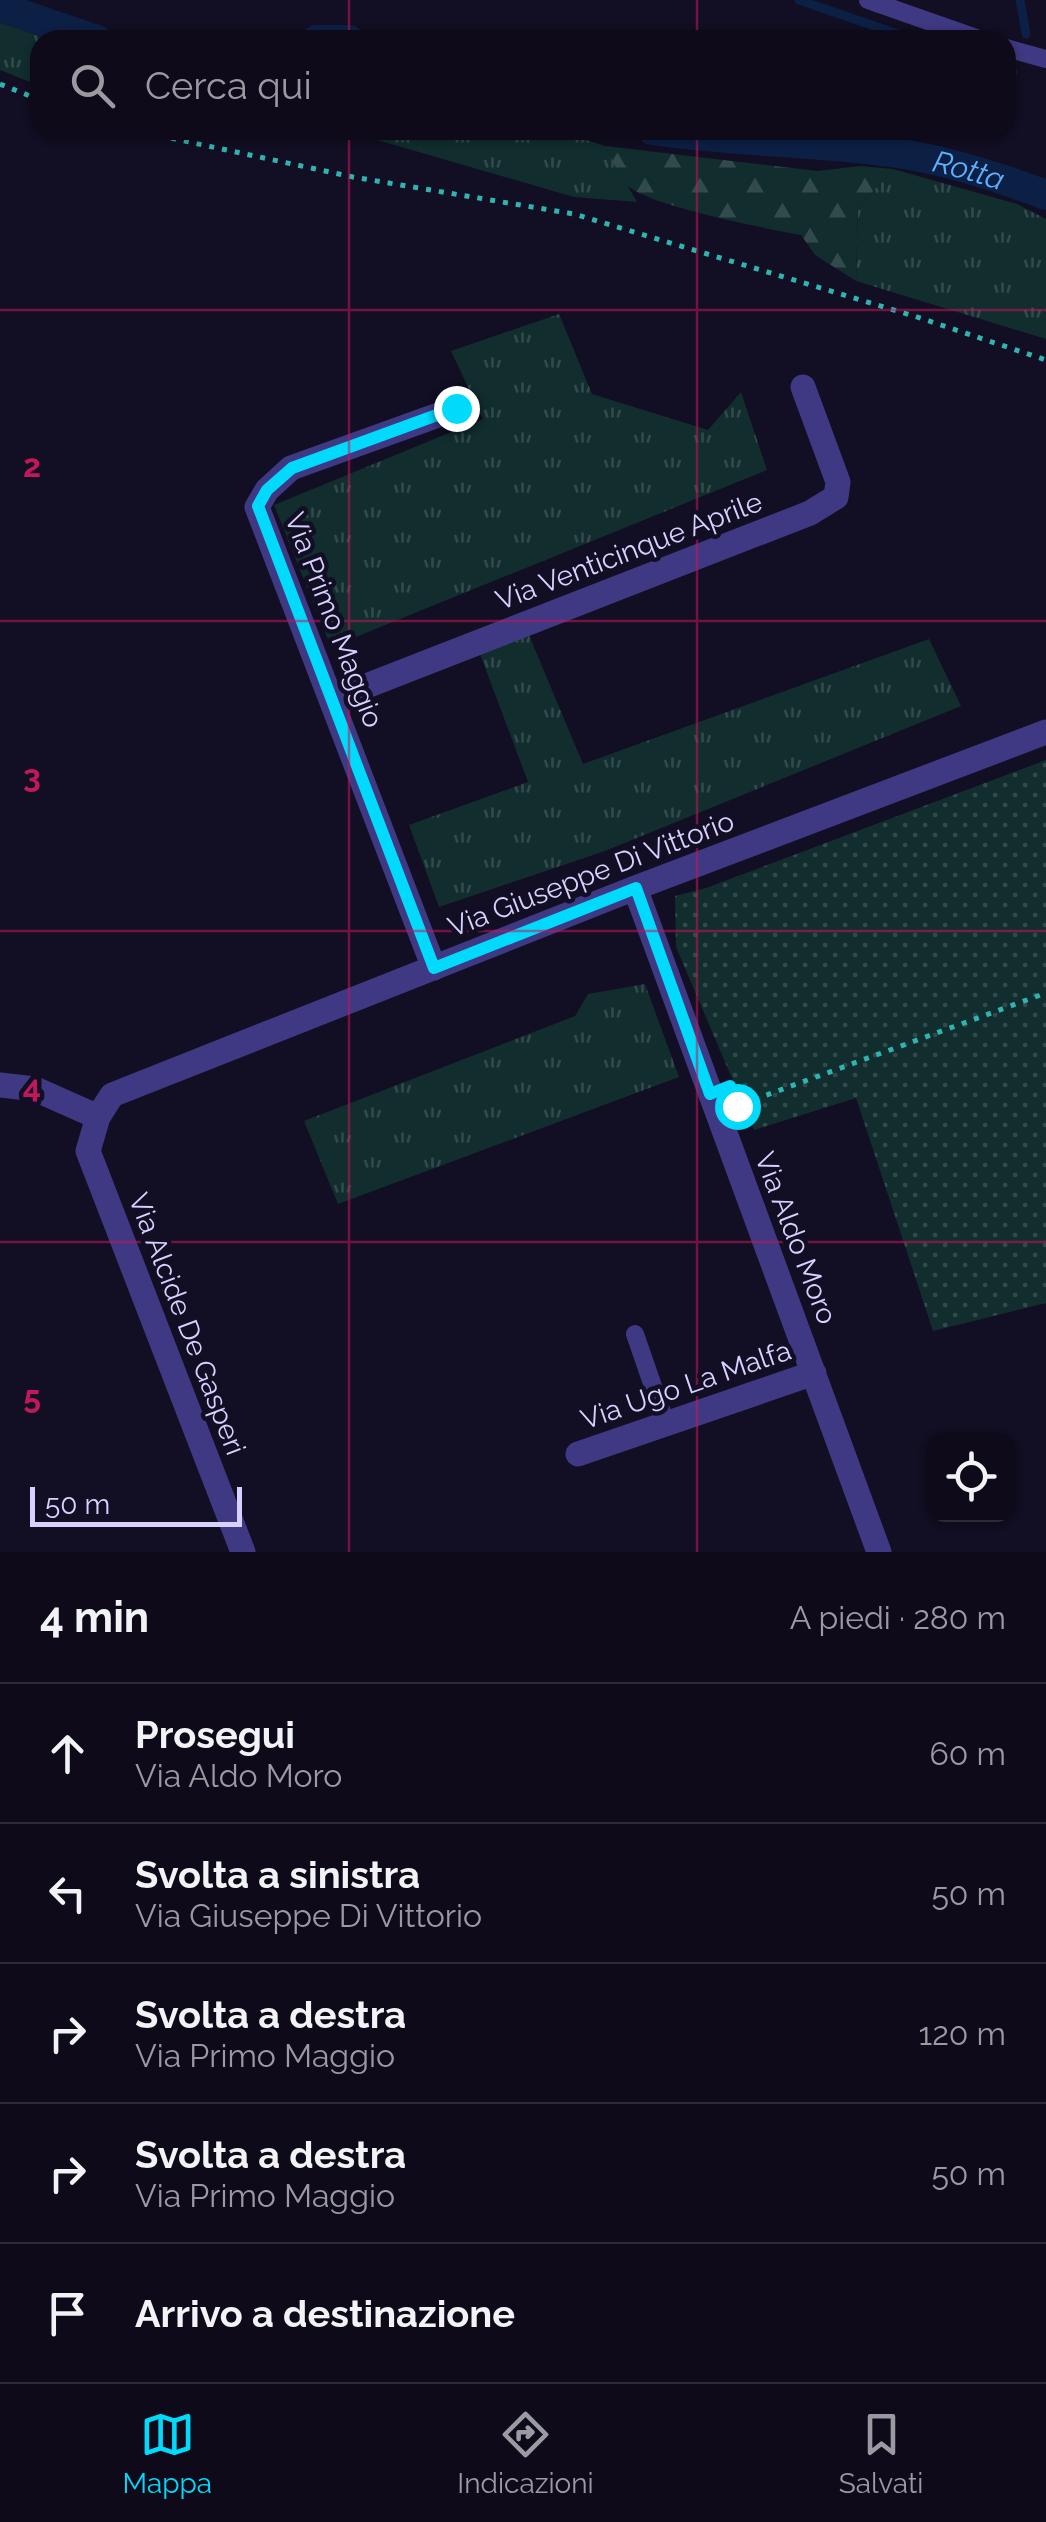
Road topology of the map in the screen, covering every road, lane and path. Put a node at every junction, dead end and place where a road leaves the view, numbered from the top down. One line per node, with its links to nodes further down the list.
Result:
1 (868, 0): 2 (lane)
2 (954, 30)
3 (1016, 51): 4 (lane)
4 (1046, 59)
5 (0, 84): 6 (path)
6 (30, 96)
7 (181, 140): 8 (path)
8 (1046, 360)
9 (803, 387): 11 (street, Via Venticinque Aprile)
10 (456, 408): 11 (street, Via Primo Maggio)
11 (332, 699): 14 (street, Via Primo Maggio)
12 (1046, 732): 13 (street, Via Giuseppe Di Vittorio)
13 (636, 888): 14 (street, Via Giuseppe Di Vittorio); 17 (street, Via Aldo Moro)
14 (434, 968): 18 (street, Via Giuseppe Di Vittorio)
15 (1046, 993): 17 (path)
16 (0, 1085): 18 (street)
17 (710, 1094): 20 (street, Via Aldo Moro)
18 (98, 1117): 23 (street, Via Alcide De Gasperi)
19 (635, 1334): 21 (lane)
20 (814, 1372): 21 (street, Via Ugo La Malfa); 24 (street, Via Aldo Moro)
21 (666, 1424): 22 (street, Via Ugo La Malfa)
22 (578, 1454)
23 (242, 1552)
24 (879, 1552)

